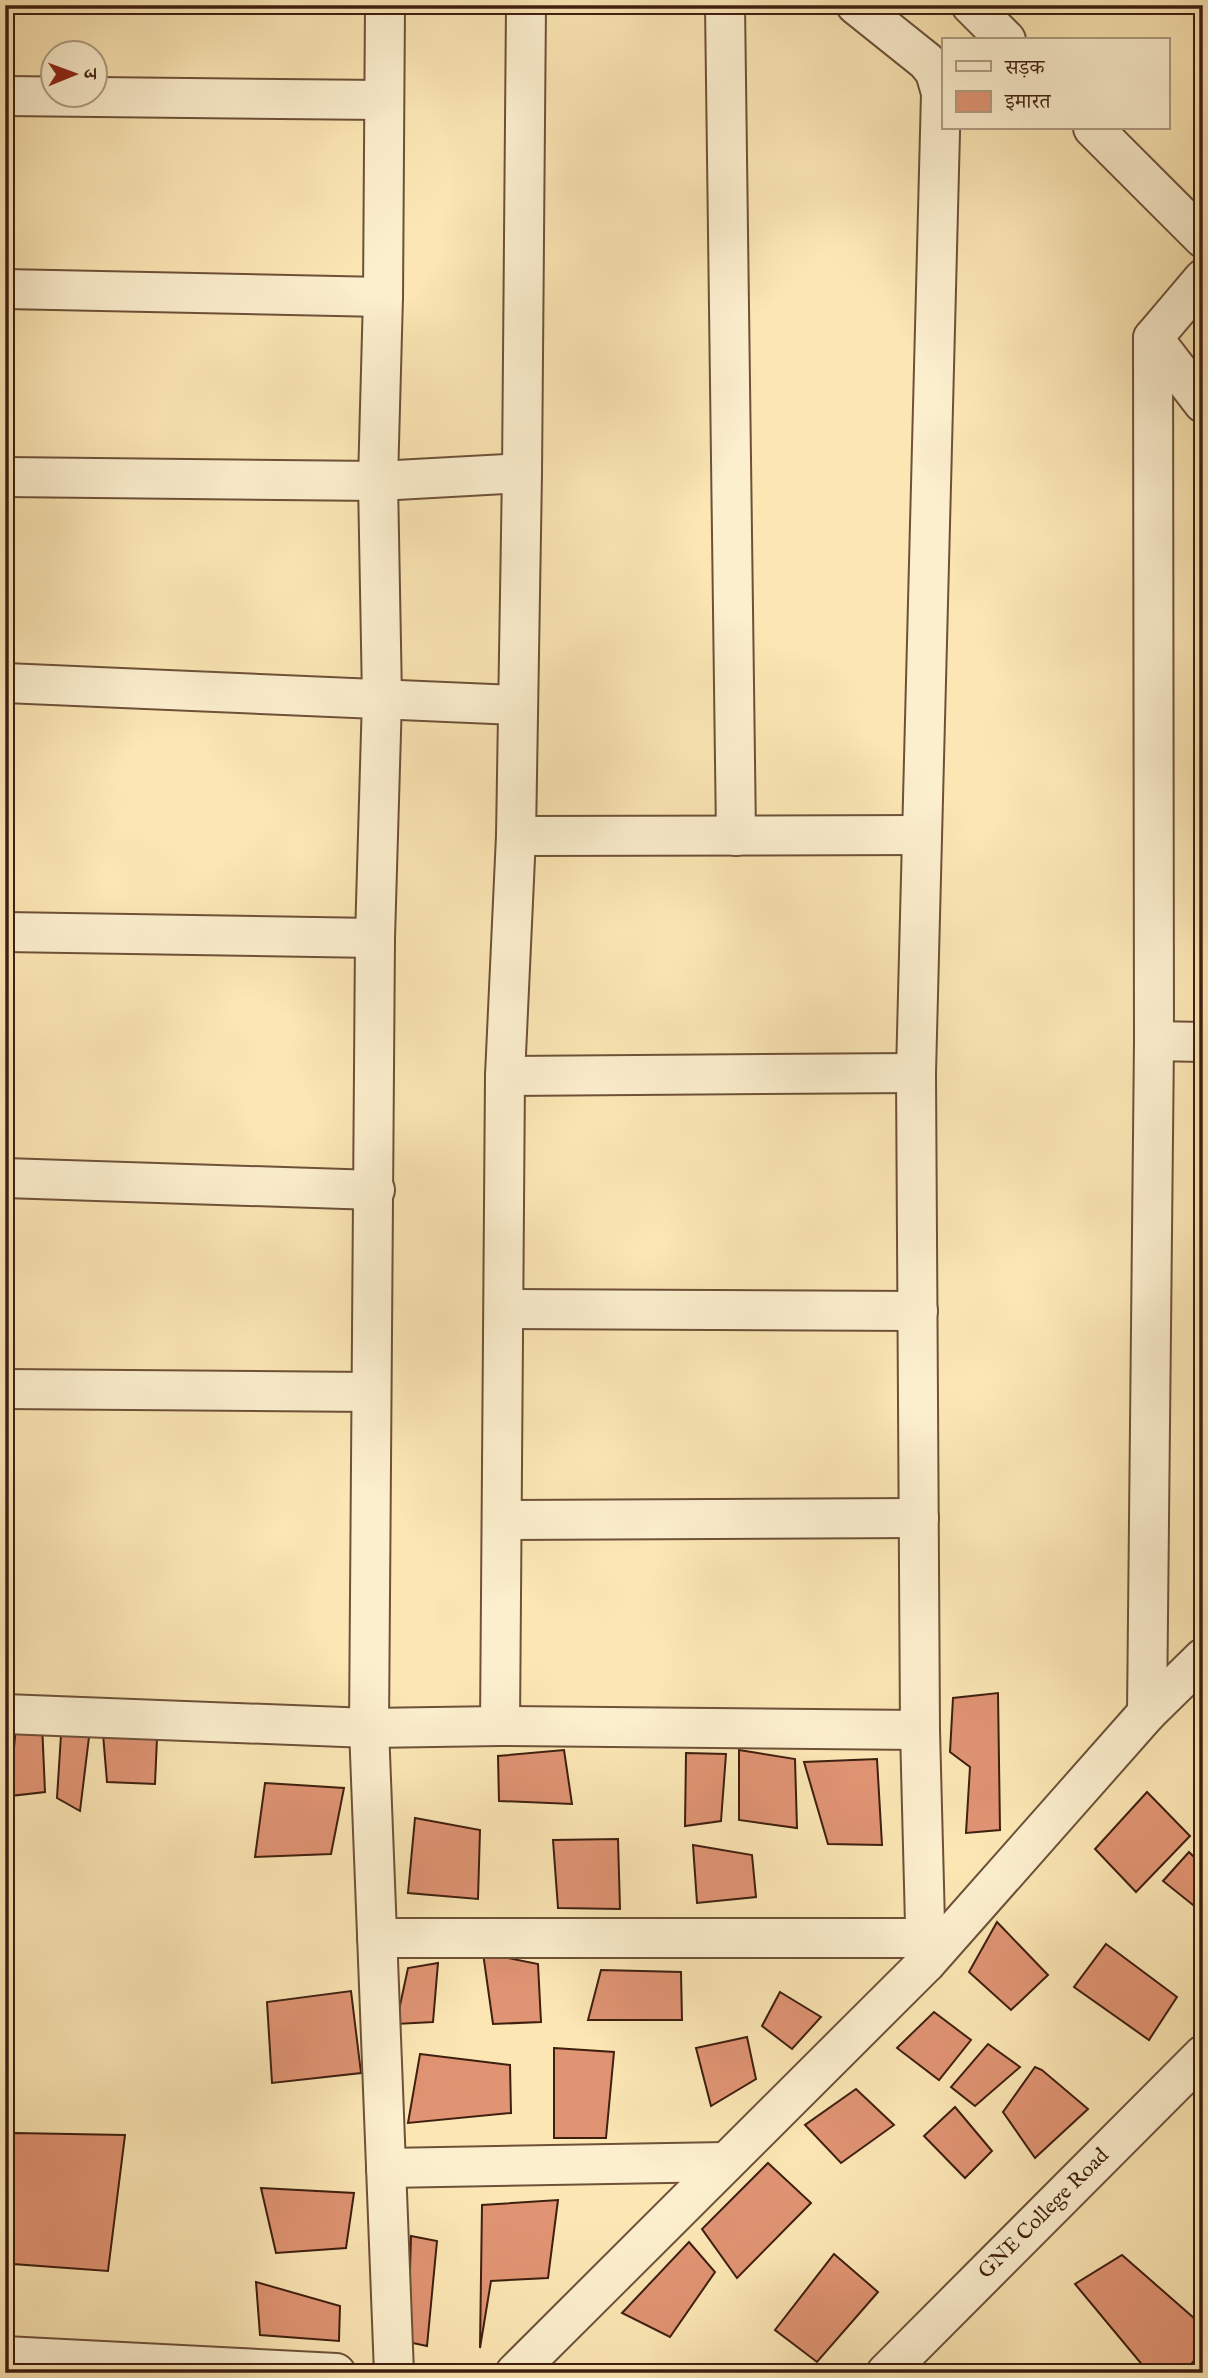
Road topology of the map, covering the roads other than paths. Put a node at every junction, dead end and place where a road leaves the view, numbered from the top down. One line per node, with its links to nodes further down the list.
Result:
1 (385, 5): 8 (street)
2 (526, 5): 16 (street)
3 (725, 5): 24 (street)
4 (856, 5): 22 (street)
5 (971, 5): 6 (street)
6 (1004, 38)
7 (5, 96): 8 (street)
8 (384, 100): 13 (street)
9 (1095, 130): 10 (street)
10 (1203, 238)
11 (1203, 279): 14 (street)
12 (5, 289): 13 (street)
13 (383, 297): 18 (street)
14 (1153, 338): 15 (street); 27 (street)
15 (1203, 403)
16 (522, 472): 18 (street); 21 (street)
17 (5, 477): 18 (street)
18 (378, 481): 20 (street)
19 (5, 683): 20 (street)
20 (382, 698): 21 (street); 26 (street)
21 (518, 705): 23 (street)
22 (922, 835): 24 (street); 29 (street)
23 (516, 836): 24 (street); 30 (street)
24 (736, 836)
25 (5, 932): 26 (street)
26 (375, 938): 32 (street)
27 (1154, 1041): 28 (street); 40 (street)
28 (1203, 1042)
29 (916, 1073): 30 (street); 34 (street)
30 (505, 1076): 33 (street)
31 (5, 1178): 32 (street)
32 (375, 1190): 36 (street)
33 (504, 1309): 34 (street); 38 (street)
34 (918, 1311): 37 (street)
35 (5, 1389): 36 (street)
36 (371, 1392): 43 (street)
37 (919, 1518): 38 (street); 44 (street)
38 (502, 1520): 42 (street)
39 (1203, 1658): 40 (street)
40 (1147, 1713): 46 (street)
41 (5, 1714): 43 (street)
42 (500, 1726): 43 (street); 44 (street)
43 (369, 1728): 45 (street)
44 (920, 1730): 46 (street)
45 (377, 1938): 46 (street); 49 (street)
46 (926, 1951): 48 (street)
47 (1203, 2055): 54 (street, GNE College Road)
48 (726, 2162): 49 (street); 53 (street)
49 (386, 2168): 52 (street)
50 (5, 2356): 51 (street)
51 (336, 2373)
52 (394, 2373)
53 (515, 2373)
54 (886, 2373)

